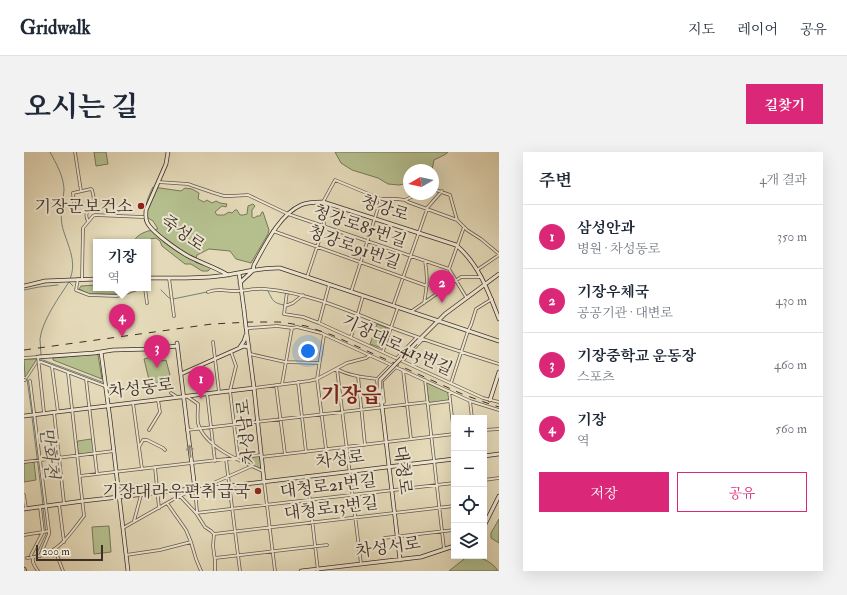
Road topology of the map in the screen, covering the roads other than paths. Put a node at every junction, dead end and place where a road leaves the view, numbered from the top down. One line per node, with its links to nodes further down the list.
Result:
1 (75, 152): 5 (street)
2 (168, 152): 3 (street, 죽성로)
3 (158, 182): 13 (street, 청강로85번길); 29 (street, 죽성로)
4 (439, 190): 6 (street)
5 (81, 191): 11 (street); 17 (street)
6 (442, 191): 12 (street); 16 (street)
7 (381, 199): 8 (street); 10 (street); 15 (street)
8 (403, 200)
9 (405, 200): 12 (street)
10 (322, 202): 13 (street, 청강로); 15 (street, 청강로); 18 (street)
11 (74, 203)
12 (427, 209): 16 (street); 21 (street)
13 (288, 214): 18 (street, 청강로85번길); 20 (street, 청강로)
14 (143, 217): 17 (street)
15 (375, 219): 21 (street, 청강로); 22 (street)
16 (457, 220): 19 (street)
17 (88, 221): 42 (street)
18 (324, 226): 22 (street, 청강로85번길); 24 (street)
19 (464, 227): 23 (street); 25 (street)
20 (273, 231): 24 (street, 청강로91번길); 31 (street, 청강로)
21 (419, 233): 23 (street, 청강로); 26 (street)
22 (367, 241): 26 (street, 청강로85번길); 28 (street)
23 (456, 245): 30 (street); 32 (street, 청강로)
24 (318, 247): 28 (street, 청강로91번길); 37 (street)
25 (499, 255): 32 (street)
26 (411, 256): 27 (street, 청강로85번길); 41 (street)
27 (425, 261): 30 (street, 청강로85번길); 50 (street, 청강로85번길)
28 (360, 262): 41 (street, 청강로91번길); 56 (street)
29 (212, 266): 35 (street, 죽성로); 36 (street)
30 (448, 269): 45 (street)
31 (253, 270): 33 (street); 37 (street); 46 (street)
32 (477, 270): 38 (street, 청강로)
33 (239, 273): 35 (street); 46 (street, 차성남로)
34 (499, 274): 47 (street)
35 (228, 275): 36 (street)
36 (212, 277): 40 (street)
37 (307, 277): 48 (street)
38 (481, 277): 45 (street); 47 (street, 청강로)
39 (151, 278): 40 (street)
40 (169, 278): 69 (street)
41 (403, 278): 50 (street, 청강로91번길); 65 (street)
42 (82, 279): 43 (street); 44 (street)
43 (93, 279)
44 (77, 280): 49 (street); 52 (street)
45 (456, 280): 59 (street); 63 (street)
46 (240, 283): 51 (street, 차성남로)
47 (485, 284): 59 (street); 60 (street, 청강로)
48 (329, 285): 56 (street); 61 (street)
49 (24, 286)
50 (427, 286): 63 (street, 청강로85번길)
51 (241, 290): 54 (street); 55 (street); 75 (street, 차성남로, bridge)
52 (131, 291)
53 (145, 291): 62 (street)
54 (208, 292)
55 (287, 292): 57 (street); 64 (street)
56 (351, 292): 58 (street)
57 (303, 296): 61 (street); 64 (street)
58 (363, 296): 65 (street); 68 (street)
59 (466, 298): 71 (street)
60 (492, 299): 70 (street, 청강로); 76 (street)
61 (324, 302): 68 (street); 72 (street)
62 (147, 303)
63 (424, 303): 67 (street)
64 (286, 306): 72 (street, 기장대로413번길)
65 (393, 306): 66 (street)
66 (398, 307): 67 (street); 74 (street)
67 (411, 312): 71 (street)
68 (357, 315): 74 (street); 78 (street)
69 (174, 316)
70 (499, 319)
71 (438, 321): 76 (street); 79 (street)
72 (319, 323): 78 (street, 기장대로413번길)
73 (292, 328): 75 (street); 77 (street); 95 (street)
74 (391, 328): 79 (street); 86 (street)
75 (246, 329): 82 (street, 차성남로); 83 (street)
76 (468, 331): 80 (street); 87 (street)
77 (324, 335): 89 (street); 96 (street)
78 (351, 337): 86 (street, 기장대로413번길)
79 (420, 338): 87 (street); 91 (street); 94 (street); 131 (street, 대청로, bridge)
80 (499, 341)
81 (213, 342): 93 (street)
82 (249, 347): 83 (street); 88 (street, 차성남로)
83 (239, 348): 85 (street)
84 (101, 352): 92 (street); 105 (street); 116 (street)
85 (231, 352): 93 (street); 118 (street)
86 (382, 352): 91 (street, 기장대로413번길)
87 (461, 352): 97 (street); 113 (street)
88 (250, 354): 95 (street); 117 (street, 차성남로)
89 (370, 355): 98 (street); 101 (street, 차성동로)
90 (24, 358): 92 (street)
91 (397, 358): 94 (street, 기장대로413번길)
92 (39, 359): 99 (street); 142 (street)
93 (215, 360): 105 (street); 120 (street)
94 (402, 361): 113 (street, 기장대로413번길)
95 (285, 362): 96 (street); 114 (street)
96 (319, 363): 108 (street)
97 (499, 364)
98 (391, 365): 100 (street); 109 (street)
99 (52, 367): 104 (street); 140 (street)
100 (396, 367): 102 (street); 131 (street)
101 (337, 369): 106 (street); 108 (street, 차성동로); 141 (street)
102 (403, 370): 111 (street); 133 (street)
103 (499, 372): 126 (street)
104 (68, 373): 107 (street); 137 (street)
105 (181, 374): 123 (street)
106 (358, 376): 109 (street); 138 (street)
107 (86, 379): 116 (street); 136 (street, 차성동로)
108 (317, 379): 112 (street, 차성동로); 143 (street)
109 (378, 379): 131 (street)
110 (30, 380): 144 (street)
111 (425, 380): 119 (street); 132 (street)
112 (298, 382): 114 (street, 차성동로); 148 (street)
113 (451, 383): 126 (street, 기장대로413번길)
114 (282, 384): 115 (street, 차성동로)
115 (276, 385): 117 (street, 차성동로); 149 (street)
116 (106, 386): 134 (street)
117 (254, 388): 118 (street, 차성동로); 150 (street, 차성남로)
118 (230, 391): 120 (street, 차성동로); 151 (street)
119 (449, 391): 127 (street); 128 (street)
120 (219, 392): 122 (street, 차성동로)
121 (171, 393): 124 (street)
122 (207, 393): 123 (street, 차성동로); 152 (street)
123 (185, 396): 124 (street, 차성동로); 153 (street); 156 (street)
124 (177, 397): 125 (street, 차성동로)
125 (158, 399): 129 (street, 차성동로); 155 (street)
126 (490, 400): 130 (street, 기장대로413번길)
127 (450, 401): 132 (street); 145 (street)
128 (470, 401): 139 (street); 146 (street)
129 (133, 402): 134 (street, 차성동로); 164 (street)
130 (499, 402)
131 (382, 403): 135 (street, 대청로)
132 (428, 403): 133 (street); 159 (street)
133 (407, 404): 135 (street); 160 (street)
134 (108, 405): 136 (street, 차성동로); 168 (street)
135 (382, 407): 138 (street); 161 (street, 대청로)
136 (89, 408): 137 (street, 차성동로); 170 (street)
137 (72, 410): 140 (street, 차성동로); 173 (street)
138 (361, 410): 141 (street); 163 (street)
139 (499, 410)
140 (56, 412): 142 (street, 차성동로); 176 (street)
141 (342, 412): 143 (street); 165 (street)
142 (44, 413): 144 (street, 차성동로)
143 (322, 414): 148 (street); 166 (street)
144 (32, 415): 147 (street, 차성동로); 180 (street)
145 (452, 415)
146 (472, 415)
147 (24, 416)
148 (302, 417): 149 (street); 169 (street)
149 (280, 419): 150 (street); 171 (street)
150 (257, 422): 151 (street); 174 (street, 차성남로)
151 (234, 425): 152 (street); 178 (street)
152 (211, 427): 153 (street); 162 (street)
153 (200, 428): 156 (street); 162 (street)
154 (499, 429): 157 (street)
155 (149, 430)
156 (187, 430): 185 (street, one-way to 156)
157 (487, 430)
158 (451, 434): 159 (street)
159 (432, 436): 160 (street); 184 (street)
160 (411, 439): 161 (street)
161 (386, 442): 163 (street); 187 (street, 대청로)
162 (213, 444): 177 (street); 182 (street)
163 (365, 444): 165 (street)
164 (139, 447): 167 (street); 189 (street)
165 (346, 447): 166 (street); 191 (street)
166 (326, 449): 169 (street)
167 (164, 450)
168 (114, 451): 170 (street); 192 (street)
169 (306, 452): 171 (street)
170 (94, 453): 173 (street); 193 (street)
171 (285, 454): 174 (street)
172 (499, 454): 175 (street)
173 (78, 455): 176 (street); 194 (street)
174 (261, 456): 178 (street); 190 (street, 차성남로)
175 (487, 456)
176 (59, 458): 180 (street); 218 (street)
177 (235, 458): 178 (street); 181 (street); 186 (street)
178 (238, 458)
179 (451, 459): 184 (street, 차성로)
180 (39, 460): 183 (street); 220 (street)
181 (226, 460): 182 (street); 195 (street)
182 (215, 461): 185 (street)
183 (24, 462)
184 (434, 462): 187 (street, 차성로); 201 (street)
185 (191, 464): 188 (street); 205 (street)
186 (252, 466): 190 (street); 195 (street, 차성로)
187 (389, 467): 191 (street, 차성로); 206 (street, 대청로)
188 (155, 468): 189 (street); 207 (street)
189 (142, 469): 192 (street)
190 (263, 471): 199 (street, 차성남로)
191 (349, 471): 196 (street, 차성로); 210 (street)
192 (116, 472): 193 (street); 213 (street)
193 (97, 474): 194 (street)
194 (80, 476): 215 (street)
195 (228, 476): 202 (street); 203 (street, 차성로)
196 (307, 476): 199 (street, 차성로); 214 (street)
197 (499, 478): 198 (street)
198 (487, 480)
199 (264, 481): 202 (street, 차성로); 219 (street, 차성남로)
200 (451, 483): 201 (street, 대청로21번길)
201 (437, 485): 206 (street, 대청로21번길); 224 (street)
202 (229, 486): 203 (street, 차성로); 226 (street)
203 (207, 488): 205 (street, 차성로)
204 (190, 489): 205 (street, 차성로); 207 (street, 차성로); 211 (street)
205 (195, 490): 227 (street)
206 (392, 491): 210 (street, 대청로21번길); 228 (street, 대청로)
207 (157, 493): 209 (street, 차성로); 223 (street)
208 (24, 495): 225 (street)
209 (142, 495): 213 (street, 차성로); 230 (street)
210 (352, 495): 214 (street, 대청로21번길); 229 (street)
211 (180, 496): 216 (street); 227 (street)
212 (499, 496): 232 (street)
213 (119, 497): 215 (street, 차성로); 233 (street)
214 (310, 500): 219 (street, 대청로21번길); 231 (street)
215 (83, 501): 218 (street, 차성로); 245 (street)
216 (167, 503): 223 (street); 246 (street)
217 (59, 504): 218 (street, 차성로); 220 (street, 차성로); 245 (street)
218 (64, 504)
219 (267, 505): 226 (street, 대청로21번길); 234 (street, 차성남로)
220 (45, 506): 222 (street, 차성로); 238 (street)
221 (451, 506): 224 (street, 대청로13번길)
222 (40, 507): 225 (street); 237 (street)
223 (159, 508): 230 (street)
224 (440, 508): 228 (street, 대청로13번길); 240 (street)
225 (25, 509)
226 (232, 510): 227 (street, 대청로21번길); 239 (street)
227 (196, 513): 241 (street)
228 (395, 513): 229 (street, 대청로13번길); 243 (street, 대청로)
229 (355, 518): 231 (street, 대청로13번길); 260 (street)
230 (133, 522): 233 (street)
231 (313, 523): 234 (street, 대청로13번길); 248 (street)
232 (485, 523)
233 (123, 528): 253 (street)
234 (270, 528): 239 (street, 대청로13번길); 252 (street, 차성남로)
235 (24, 530): 242 (street)
236 (451, 530): 240 (street)
237 (44, 532): 238 (street); 242 (street); 257 (street)
238 (49, 532): 255 (street)
239 (235, 532): 241 (street, 대청로13번길); 254 (street)
240 (442, 532): 243 (street); 251 (street)
241 (214, 534): 258 (street)
242 (24, 535)
243 (398, 537): 244 (street); 259 (street, 대청로)
244 (384, 538)
245 (64, 542): 250 (street)
246 (191, 542): 253 (street); 265 (street)
247 (326, 544): 248 (street)
248 (315, 546): 252 (street); 261 (street)
249 (451, 547): 251 (street, 차성서로)
250 (55, 549): 255 (street); 263 (street)
251 (444, 549): 259 (street, 차성서로)
252 (272, 551): 254 (street); 268 (street, 차성남로)
253 (126, 555): 264 (street)
254 (238, 555): 258 (street); 267 (street)
255 (40, 556): 257 (street)
256 (26, 558): 257 (street)
257 (33, 558): 262 (street)
258 (215, 558): 266 (street)
259 (400, 560): 260 (street, 차성서로)
260 (360, 564): 261 (street, 차성서로)
261 (318, 570): 269 (street, 차성서로)
262 (38, 571)
263 (63, 571)
264 (128, 571)
265 (201, 571)
266 (215, 571)
267 (240, 571)
268 (275, 571)
269 (301, 571)

